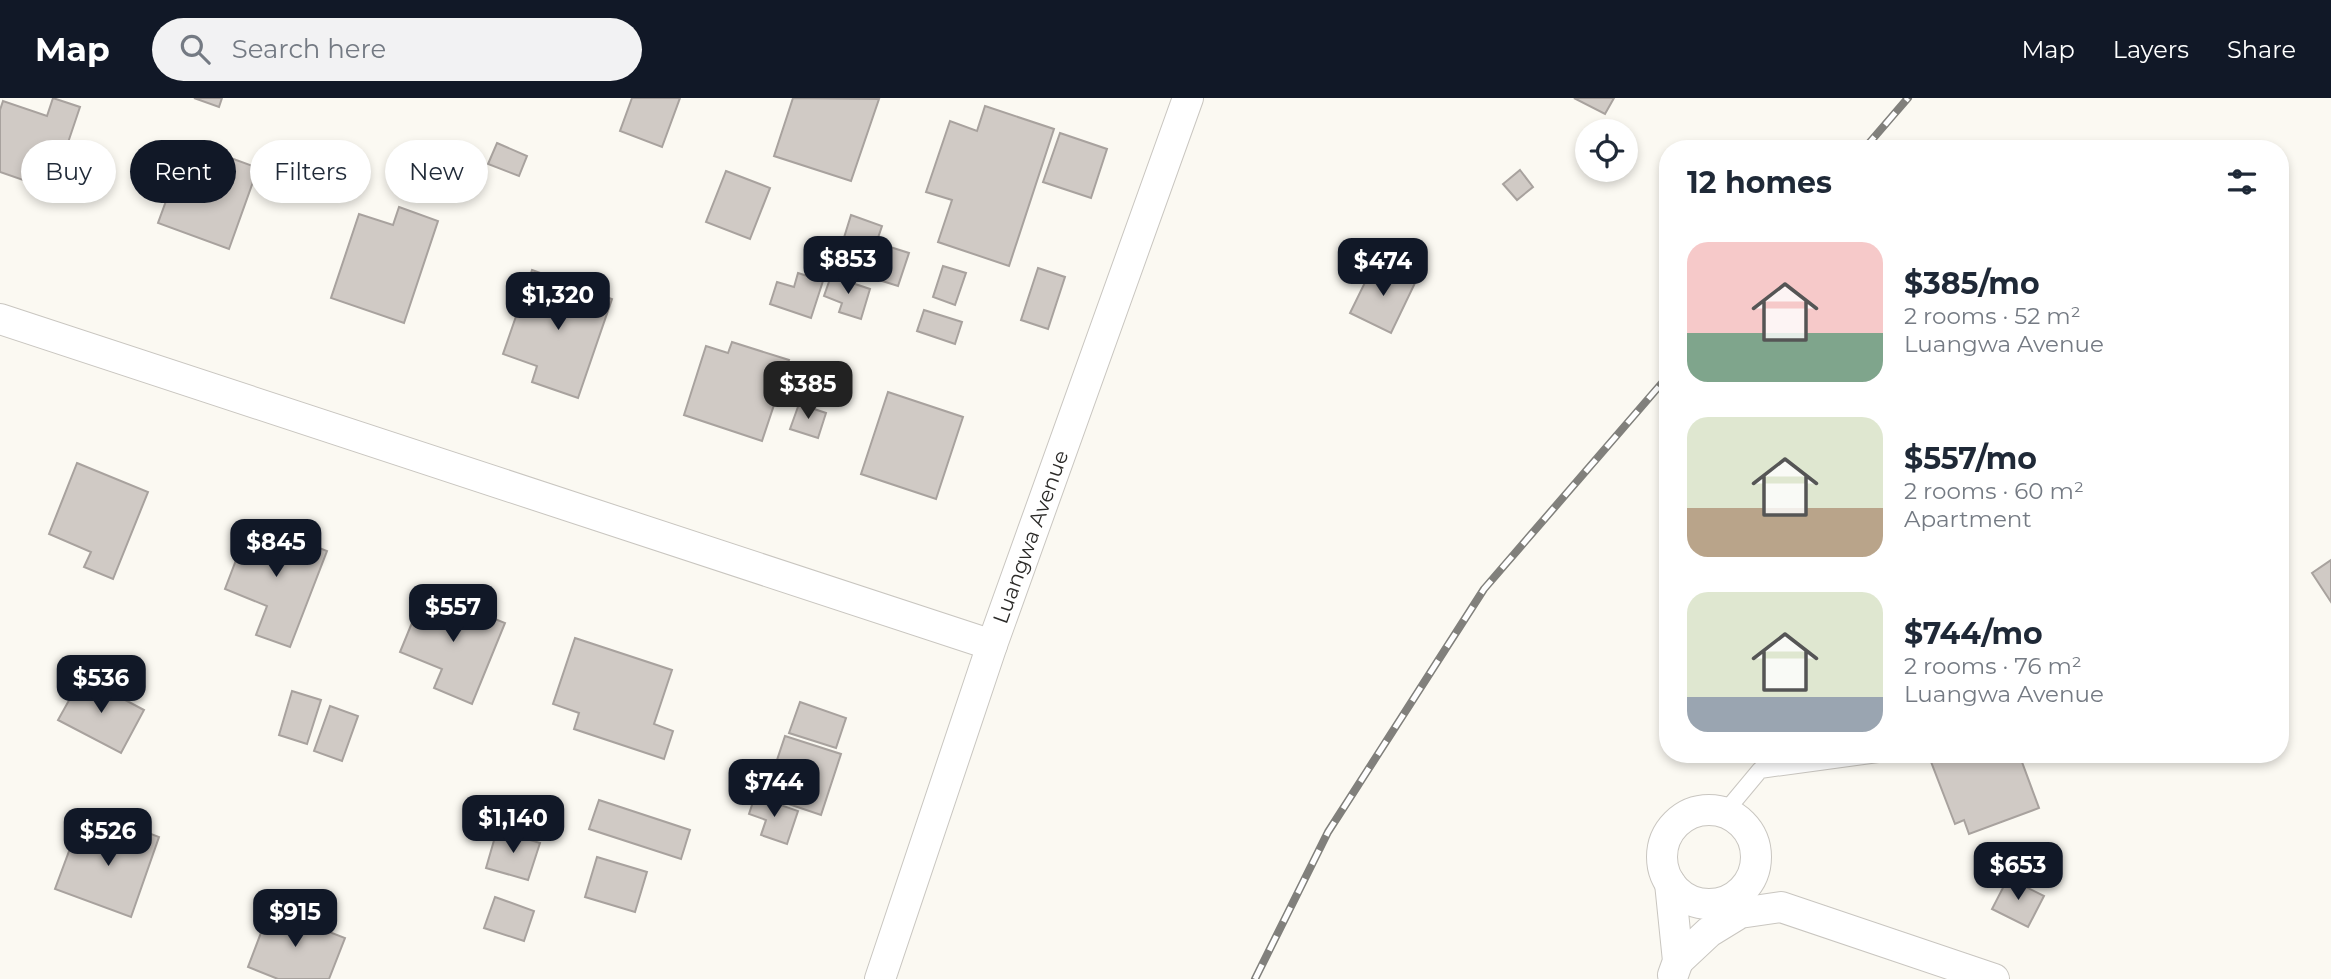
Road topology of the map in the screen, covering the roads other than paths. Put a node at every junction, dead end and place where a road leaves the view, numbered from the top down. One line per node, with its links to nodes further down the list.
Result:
1 (1188, 98): 3 (street, Luangwa Avenue)
2 (0, 319): 3 (street)
3 (992, 645): 12 (street, Luangwa Avenue)
4 (1812, 763): 5 (lane)
5 (1725, 812): 6 (street); 7 (street)
6 (1756, 860): 8 (street); 9 (street)
7 (1670, 883): 8 (street); 11 (street)
8 (1744, 888): 10 (street)
9 (1781, 907): 10 (street); 13 (street)
10 (1709, 932): 11 (street)
11 (1675, 970)
12 (880, 979)
13 (1994, 979)

